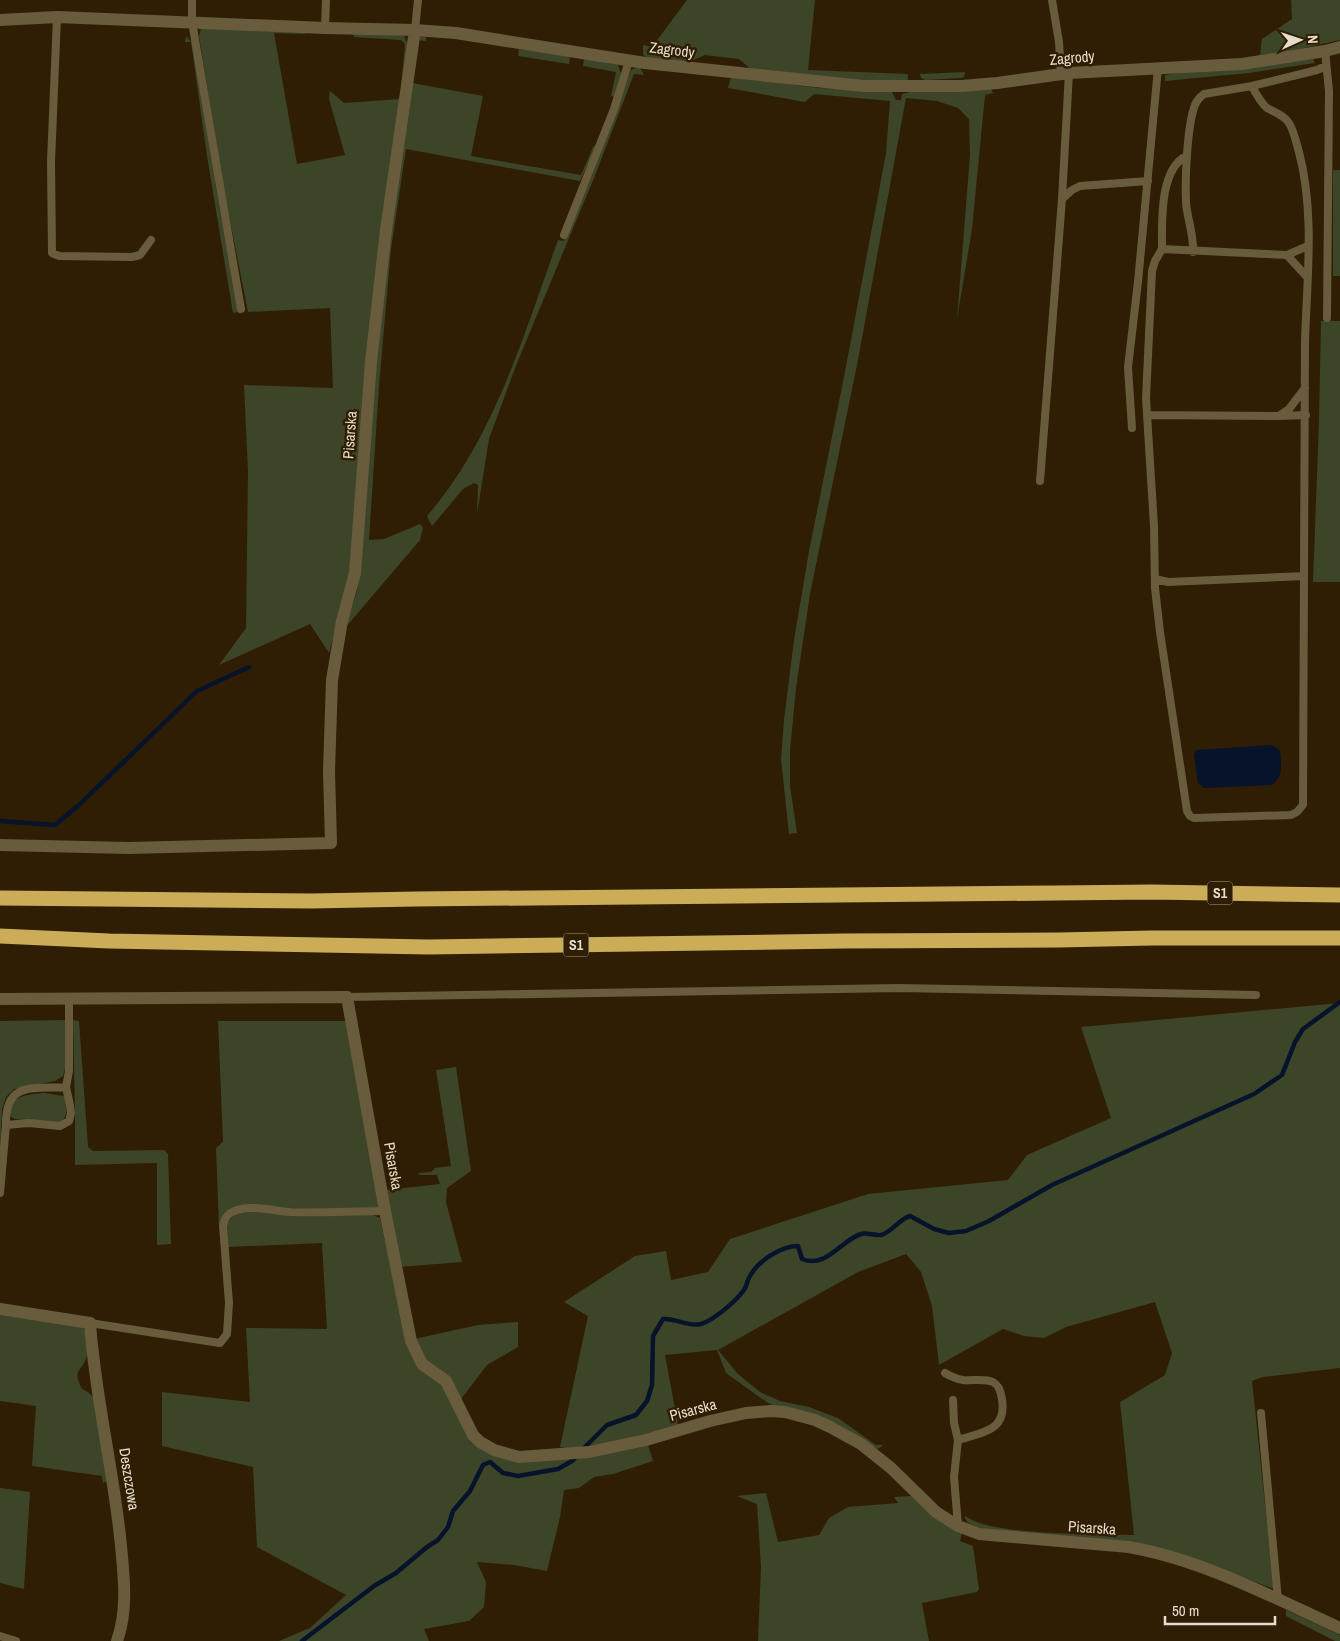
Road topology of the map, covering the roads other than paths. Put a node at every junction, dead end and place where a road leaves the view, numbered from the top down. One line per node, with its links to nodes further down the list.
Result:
1 (192, 0): 7 (lane)
2 (326, 0): 8 (lane)
3 (418, 0): 9 (lane)
4 (1052, 0): 15 (lane)
5 (57, 17): 6 (street, Zagrody); 7 (street, Zagrody); 21 (lane)
6 (0, 20)
7 (192, 22): 8 (street, Zagrody); 27 (lane)
8 (325, 28): 9 (street, Zagrody)
9 (415, 30): 12 (street, Zagrody); 37 (street, Pisarska)
10 (1340, 47): 11 (street, Zagrody)
11 (1325, 51): 13 (lane); 14 (street, Zagrody)
12 (629, 61): 15 (street, Zagrody); 20 (lane)
13 (1326, 66): 16 (lane); 28 (lane)
14 (1158, 68): 15 (street, Zagrody); 18 (lane)
15 (1065, 73): 19 (lane)
16 (1252, 86): 17 (lane); 22 (lane)
17 (1187, 156): 23 (lane); 24 (lane)
18 (1148, 181): 19 (lane); 33 (lane)
19 (1062, 199): 34 (lane)
20 (564, 235)
21 (151, 240)
22 (1308, 246): 25 (lane); 26 (lane)
23 (1162, 249): 24 (lane); 30 (lane)
24 (1193, 252): 25 (lane)
25 (1288, 256): 26 (lane)
26 (1307, 277): 29 (lane)
27 (241, 309)
28 (1327, 318)
29 (1305, 388): 31 (lane); 32 (lane)
30 (1148, 415): 32 (lane); 36 (lane)
31 (1306, 415): 32 (lane); 35 (lane)
32 (1279, 416)
33 (1132, 428)
34 (1040, 481)
35 (1304, 576): 36 (lane); 36 (lane)
36 (1154, 579)
37 (0, 845)
38 (1340, 896): 39 (highway, S1)
39 (0, 898)
40 (0, 936): 41 (highway, S1)
41 (1340, 938)
42 (1256, 995): 43 (lane)
43 (347, 997): 45 (street); 49 (street, Pisarska)
44 (0, 999): 45 (street)
45 (69, 999): 46 (lane)
46 (66, 1087): 47 (lane); 47 (lane)
47 (6, 1125): 48 (lane)
48 (0, 1193)
49 (385, 1210): 51 (lane); 56 (street, Pisarska)
50 (0, 1309): 51 (street)
51 (90, 1323): 61 (street, Deszczowa)
52 (945, 1373): 55 (lane)
53 (953, 1400): 55 (lane)
54 (1262, 1413): 57 (lane)
55 (958, 1440): 56 (lane)
56 (958, 1526): 57 (street, Pisarska)
57 (1278, 1600): 58 (street, Pisarska)
58 (1340, 1628)
59 (0, 1636): 60 (lane)
60 (16, 1641)
61 (117, 1641)

